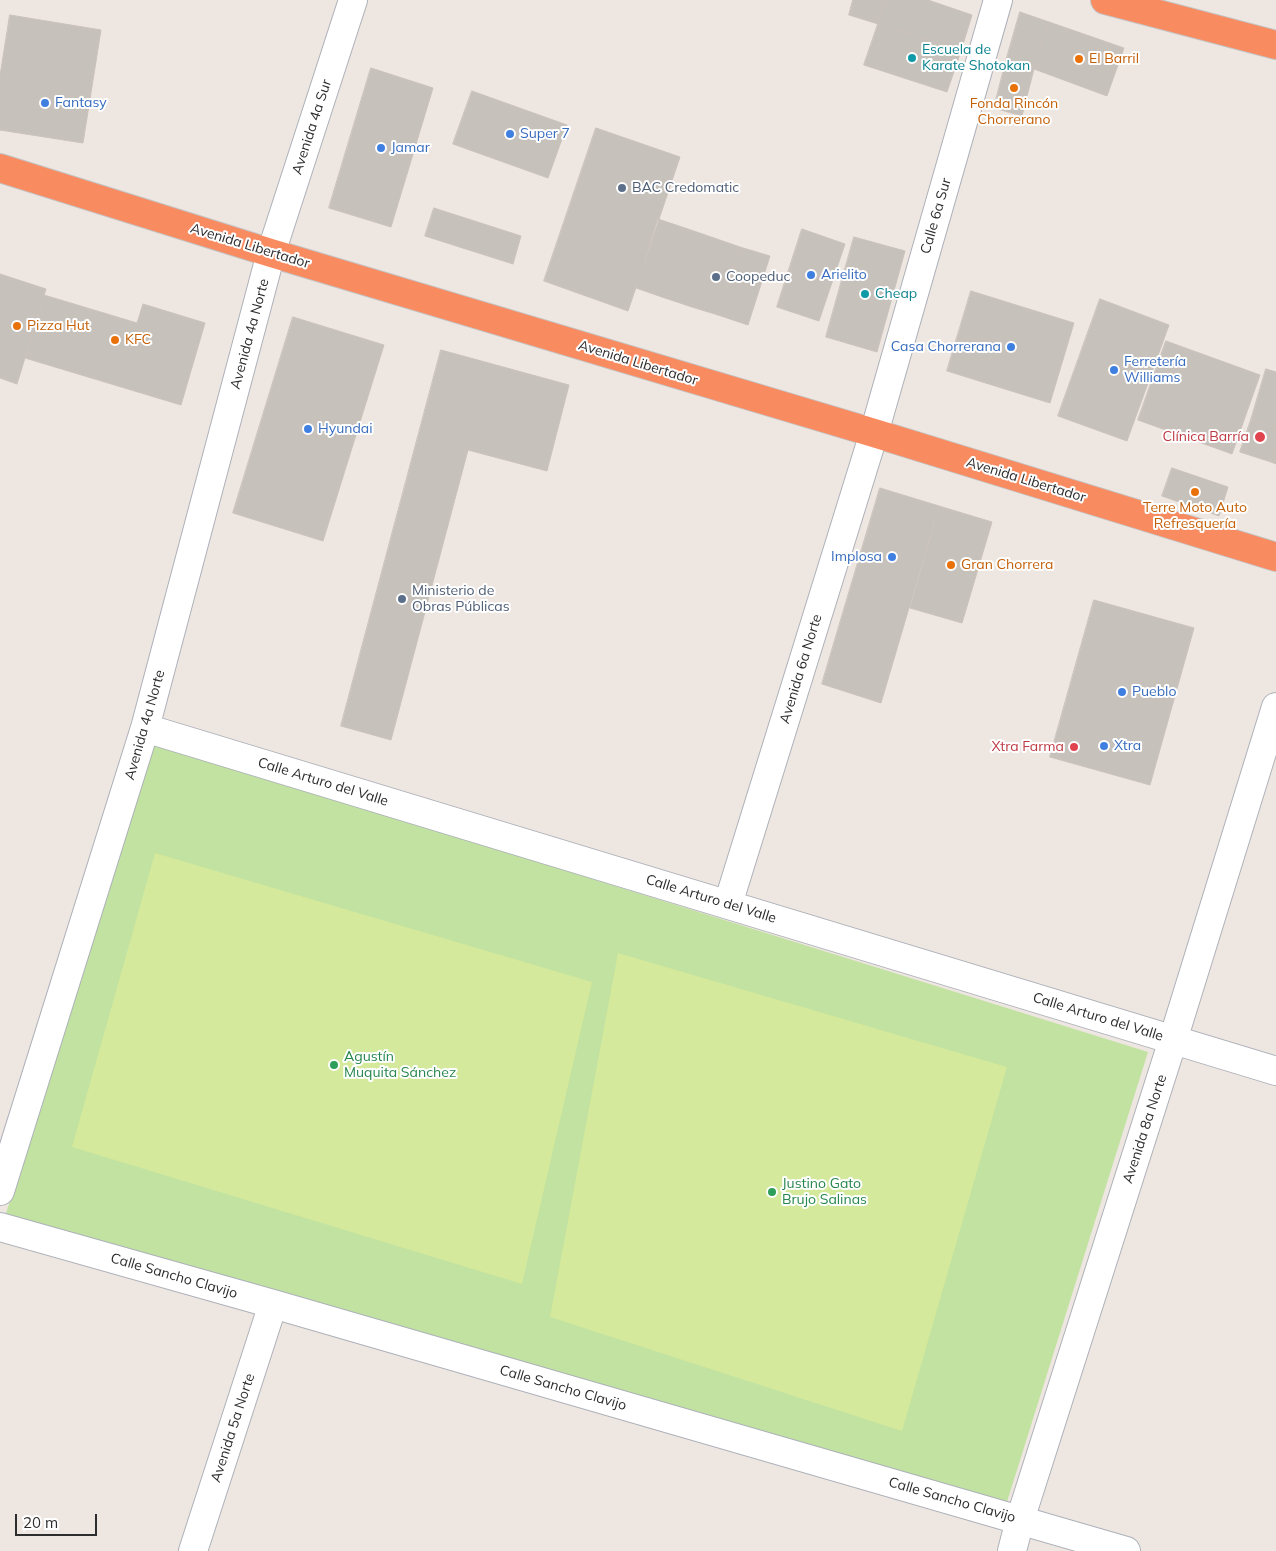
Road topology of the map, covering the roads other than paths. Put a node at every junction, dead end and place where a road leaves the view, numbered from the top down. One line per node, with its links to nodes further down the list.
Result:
1 (353, 0): 6 (street, Avenida 4a Sur)
2 (998, 0): 7 (street, Calle 6a Sur)
3 (1105, 0): 4 (highway)
4 (1276, 45)
5 (0, 168): 6 (highway, Avenida Libertador)
6 (271, 253): 7 (highway, Avenida Libertador); 10 (street, Avenida 4a Norte)
7 (874, 433): 8 (highway, Avenida Libertador); 11 (street, Avenida 6a Norte)
8 (1276, 557)
9 (1276, 707): 12 (street, Avenida 8a Norte)
10 (145, 728): 11 (street, Calle Arturo del Valle); 14 (street, Avenida 4a Norte)
11 (728, 904): 12 (street, Calle Arturo del Valle)
12 (1173, 1040): 13 (street, Calle Arturo del Valle); 17 (street, Avenida 8a Norte)
13 (1276, 1071)
14 (0, 1191)
15 (0, 1227): 16 (street, Calle Sancho Clavijo)
16 (273, 1304): 17 (street, Calle Sancho Clavijo); 18 (street, Avenida 5a Norte)
17 (1020, 1520): 19 (street, Avenida 8a Norte); 20 (street, Calle Sancho Clavijo)
18 (193, 1551)
19 (1012, 1551)
20 (1126, 1551)

